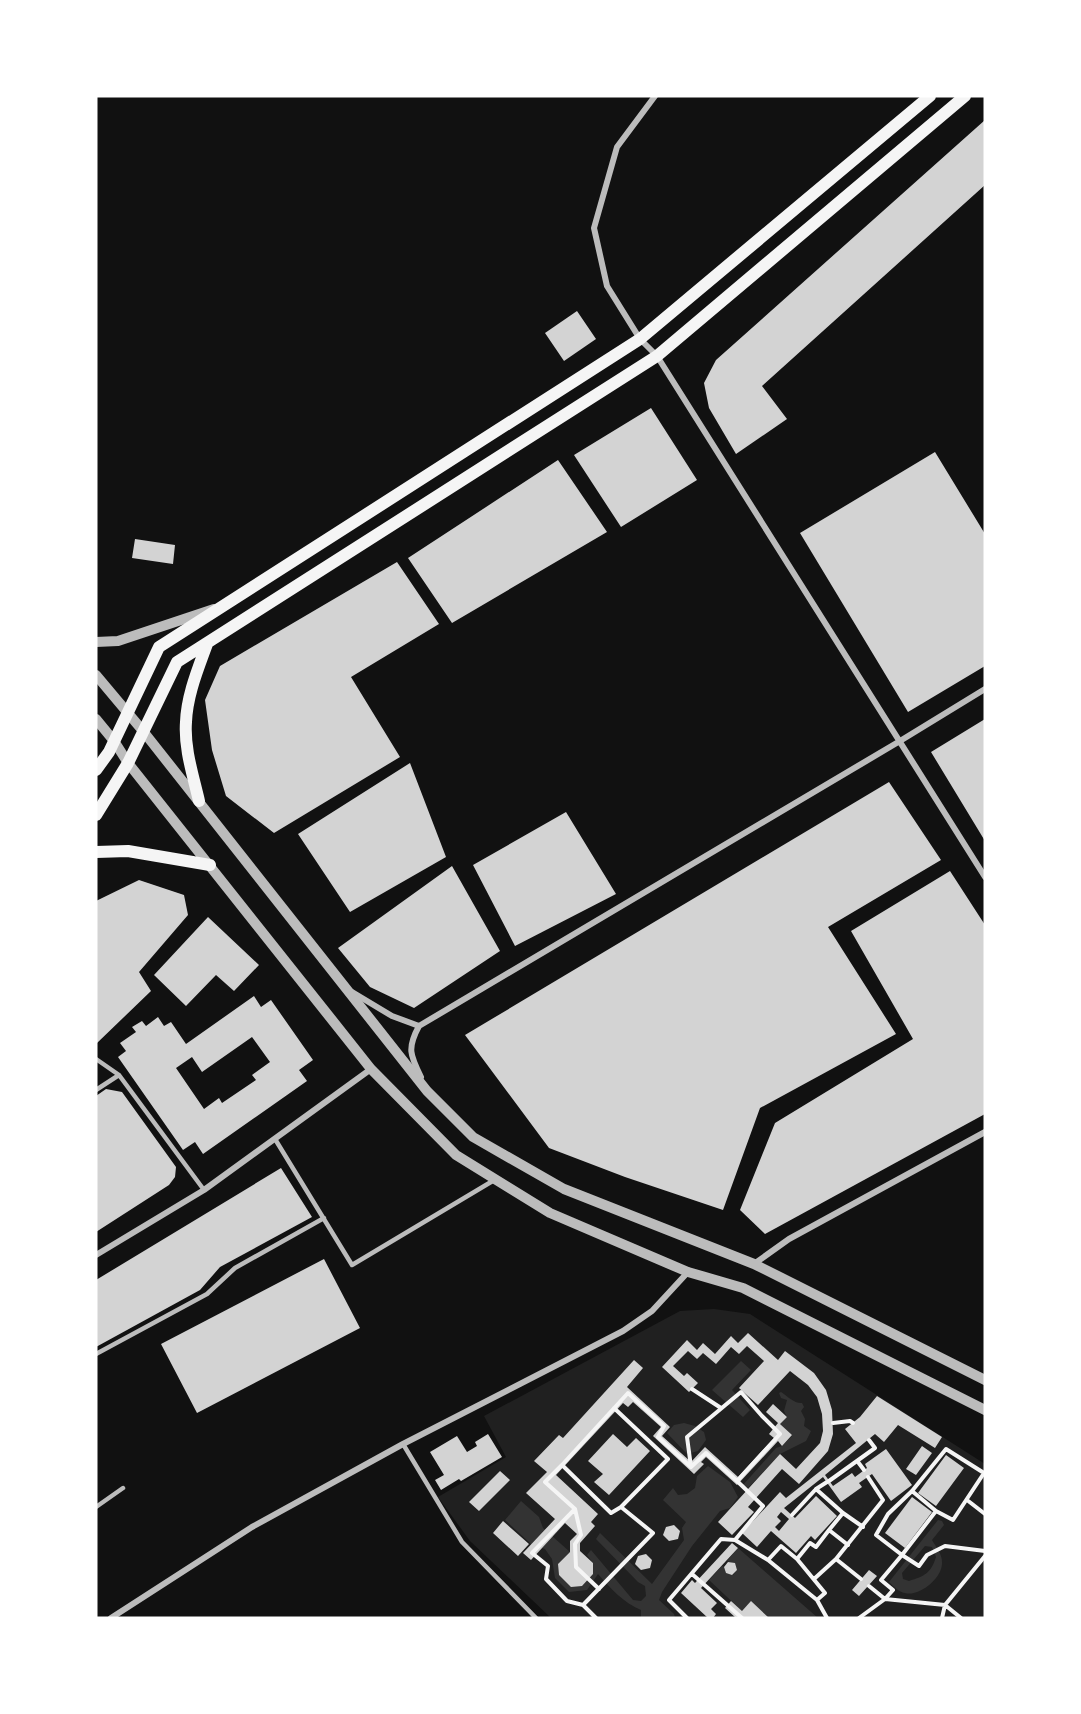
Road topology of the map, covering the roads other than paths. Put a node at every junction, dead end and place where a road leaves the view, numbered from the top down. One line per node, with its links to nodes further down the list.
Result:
1 (655, 96): 4 (street)
2 (930, 96): 4 (main road)
3 (965, 96): 5 (main road)
4 (640, 339): 5 (street); 6 (main road)
5 (657, 356): 8 (main road); 15 (street)
6 (225, 605): 7 (street); 11 (main road)
7 (96, 642)
8 (207, 644): 13 (main road); 18 (main road)
9 (96, 675): 11 (street)
10 (985, 689): 15 (street)
11 (128, 713): 13 (street); 14 (main road)
12 (96, 719): 14 (street)
13 (143, 731): 16 (main road); 18 (street)
14 (114, 741): 16 (street); 17 (main road)
15 (900, 741): 22 (street); 24 (street)
16 (128, 763): 19 (main road); 21 (street)
17 (96, 771)
18 (199, 801): 23 (street)
19 (96, 815)
20 (96, 852): 21 (main road)
21 (210, 865): 26 (street)
22 (985, 877)
23 (347, 989): 24 (street); 29 (street)
24 (419, 1026): 29 (street)
25 (96, 1059): 27 (lane)
26 (371, 1069): 31 (street); 32 (street)
27 (119, 1075): 28 (lane); 33 (lane)
28 (96, 1090)
29 (428, 1091): 36 (street)
30 (985, 1132): 36 (street)
31 (275, 1138): 33 (street); 34 (lane)
32 (496, 1179): 34 (lane); 37 (street)
33 (204, 1190): 35 (street)
34 (324, 1218): 38 (lane)
35 (96, 1255)
36 (754, 1264): 39 (street)
37 (688, 1272): 40 (street); 41 (street)
38 (96, 1354)
39 (985, 1380)
40 (985, 1410)
41 (403, 1444): 44 (street); 45 (lane)
42 (123, 1488): 43 (lane)
43 (96, 1507)
44 (111, 1618)
45 (536, 1618)

